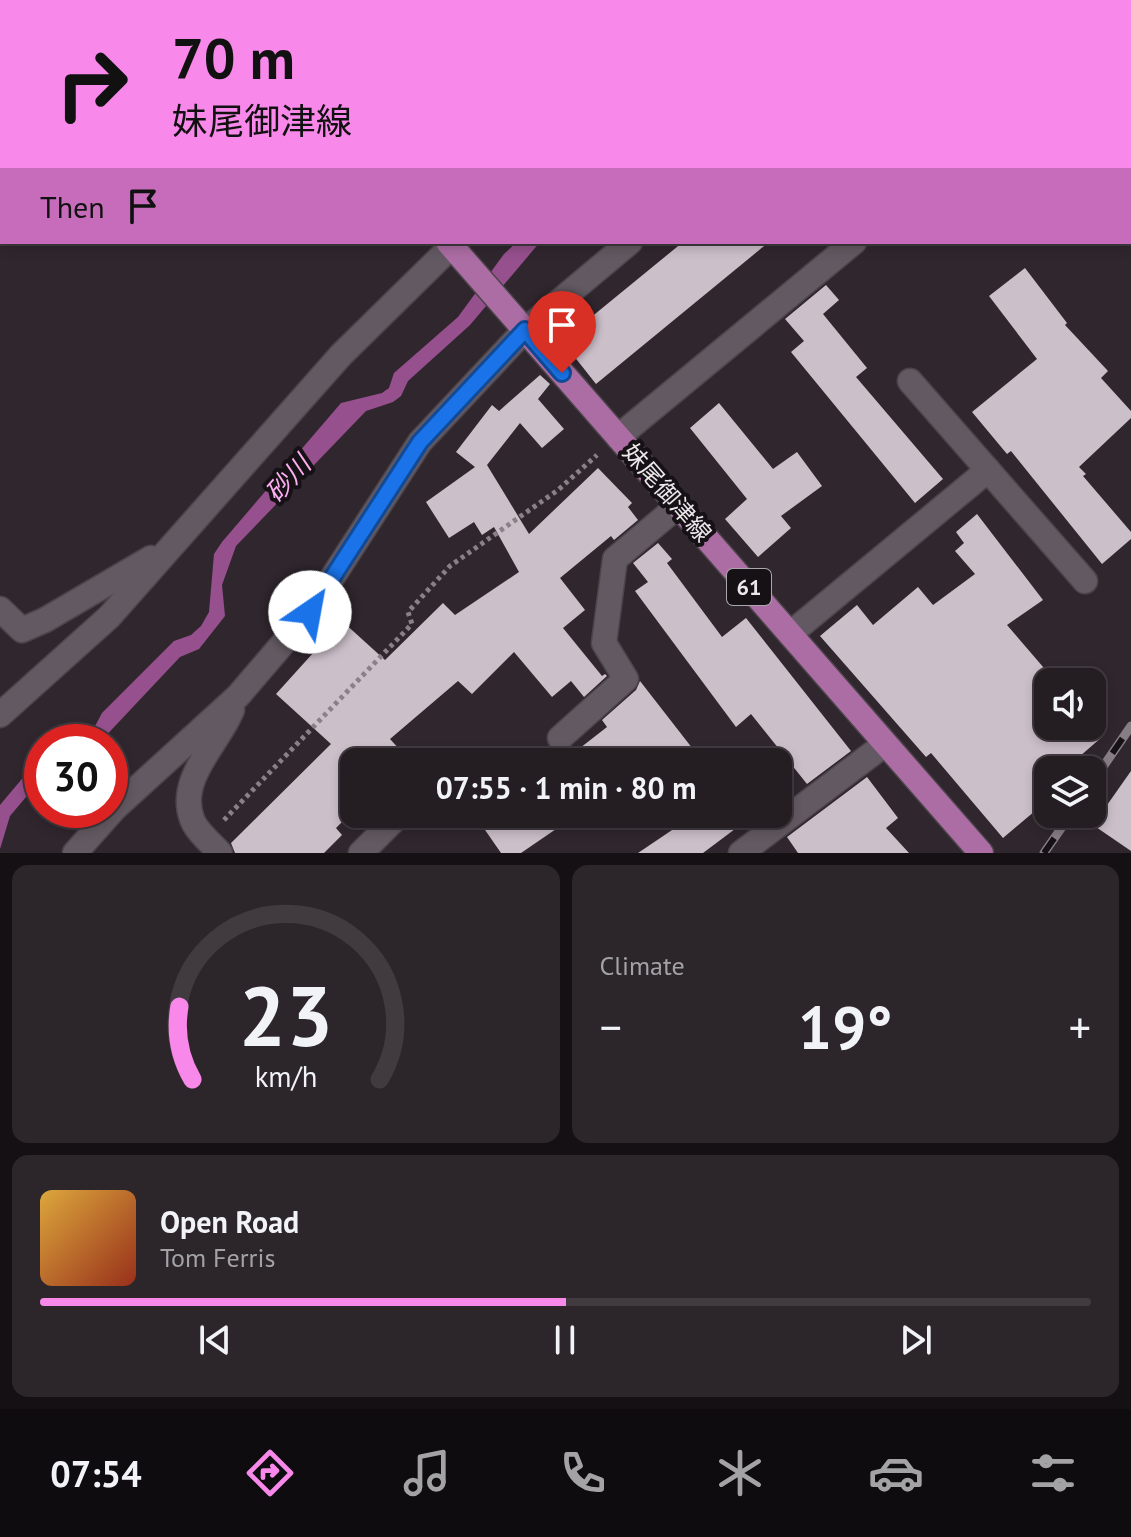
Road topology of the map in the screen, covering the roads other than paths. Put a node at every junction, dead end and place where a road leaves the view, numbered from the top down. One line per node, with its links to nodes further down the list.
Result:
1 (627, 244): 4 (street)
2 (852, 244): 6 (street)
3 (454, 247): 4 (main road, 妹尾御津線 / 61); 9 (street)
4 (521, 326): 6 (main road, 妹尾御津線 / 61); 13 (street)
5 (910, 381): 7 (street)
6 (618, 437): 8 (main road, 妹尾御津線 / 61)
7 (988, 470): 10 (street); 12 (street)
8 (678, 506): 12 (main road, 妹尾御津線 / 61); 15 (street)
9 (174, 544): 11 (street); 14 (street)
10 (1085, 581)
11 (0, 609)
12 (790, 634): 16 (main road, 妹尾御津線 / 61)
13 (238, 696): 18 (street); 19 (street)
14 (0, 715)
15 (560, 738)
16 (885, 744): 21 (street); 22 (main road, 妹尾御津線 / 61)
17 (386, 828): 20 (street)
18 (207, 848)
19 (75, 853)
20 (361, 853)
21 (741, 853)
22 (981, 853)

